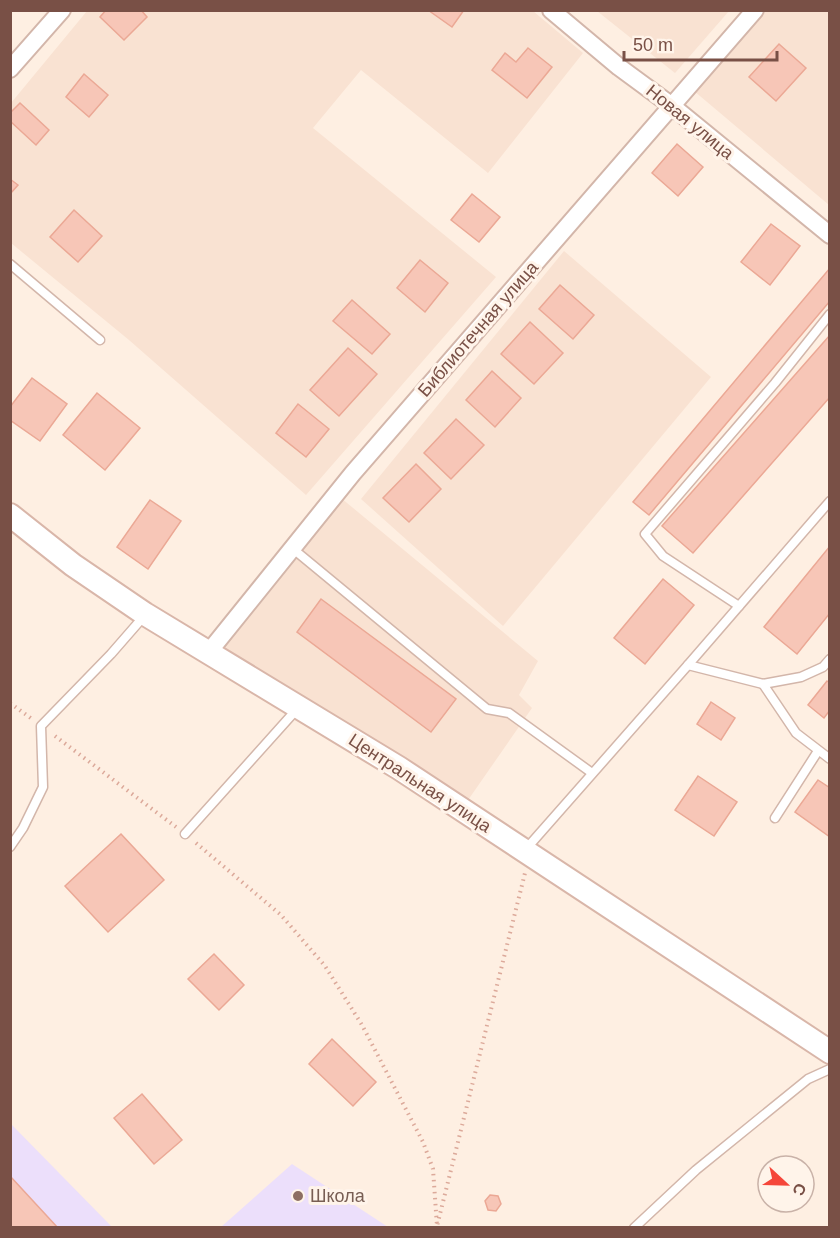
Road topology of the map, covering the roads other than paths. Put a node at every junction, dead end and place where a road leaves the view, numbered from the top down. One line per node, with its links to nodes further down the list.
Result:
1 (63, 10): 4 (street)
2 (550, 10): 5 (street, Новая улица)
3 (754, 10): 5 (street, Библиотечная улица)
4 (10, 69)
5 (672, 106): 6 (street, Новая улица); 12 (street, Библиотечная улица)
6 (830, 235)
7 (10, 264): 9 (lane)
8 (830, 314): 13 (lane)
9 (100, 340)
10 (830, 501): 13 (lane)
11 (10, 515): 14 (main road, Центральная улица)
12 (292, 547): 15 (street, Библиотечная улица); 22 (lane)
13 (739, 606): 17 (lane)
14 (145, 614): 15 (main road, Центральная улица); 25 (lane)
15 (208, 653): 19 (main road, Центральная улица)
16 (830, 659): 18 (lane)
17 (688, 665): 18 (lane); 22 (lane)
18 (763, 684): 20 (lane)
19 (299, 706): 24 (lane); 26 (main road, Центральная улица)
20 (818, 751): 21 (lane); 23 (lane)
21 (830, 759)
22 (592, 773): 26 (lane)
23 (776, 818)
24 (185, 834)
25 (10, 847)
26 (531, 854): 27 (main road, Центральная улица)
27 (830, 1052)
28 (830, 1069): 29 (lane)
29 (634, 1227)

